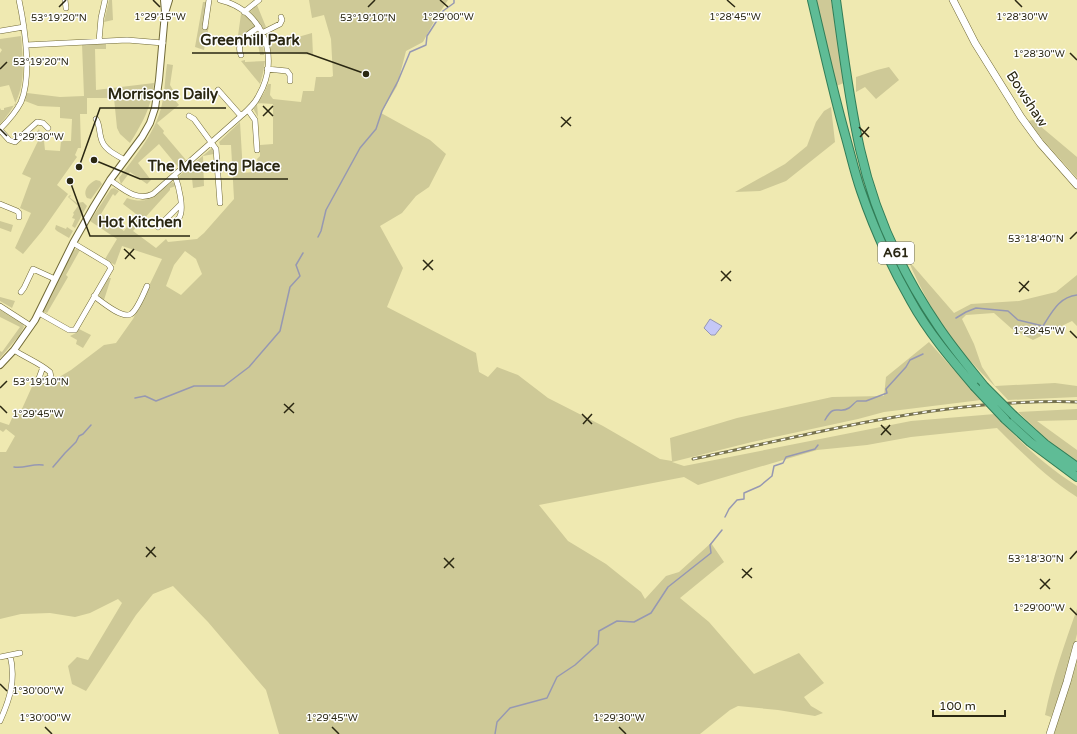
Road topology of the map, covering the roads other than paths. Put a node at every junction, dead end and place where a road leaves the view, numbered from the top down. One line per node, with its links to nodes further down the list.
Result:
1 (19, 0): 17 (street)
2 (65, 0): 12 (street)
3 (105, 0): 21 (street)
4 (164, 0): 14 (street)
5 (169, 0): 14 (street)
6 (209, 0): 18 (street)
7 (220, 0): 13 (street)
8 (259, 0): 13 (street)
9 (812, 0): 60 (highway, A61, bridge)
10 (836, 0): 59 (highway, A61, bridge)
11 (953, 0): 41 (main road, Bowshaw)
12 (66, 8)
13 (244, 12): 16 (street)
14 (165, 13): 22 (street)
15 (281, 17): 20 (street)
16 (258, 26): 20 (street); 24 (street)
17 (24, 27): 19 (street); 23 (street)
18 (205, 28)
19 (0, 30)
20 (262, 33): 25 (street)
21 (99, 41): 22 (street); 23 (street)
22 (163, 43): 38 (street)
23 (26, 45): 33 (street)
24 (241, 55)
25 (268, 69): 26 (street); 28 (street)
26 (290, 81)
27 (218, 90): 30 (street)
28 (248, 110): 30 (street); 37 (street)
29 (189, 116): 36 (street)
30 (241, 116): 36 (street)
31 (0, 119): 33 (street)
32 (96, 119): 38 (street)
33 (5, 124): 35 (street)
34 (48, 128): 35 (street)
35 (0, 130)
36 (212, 142): 39 (street); 42 (street)
37 (257, 150)
38 (124, 160): 40 (street)
39 (175, 176): 40 (street); 44 (street)
40 (110, 180): 48 (street)
41 (1077, 185)
42 (220, 203)
43 (0, 204): 45 (street)
44 (181, 204): 46 (street); 47 (street)
45 (19, 217)
46 (174, 222)
47 (158, 227)
48 (73, 243): 49 (street); 52 (street)
49 (55, 280): 51 (street); 54 (street)
50 (147, 286): 52 (street)
51 (21, 292)
52 (94, 296): 54 (street)
53 (0, 306): 55 (street)
54 (39, 313): 55 (street)
55 (31, 326): 56 (street)
56 (14, 350): 57 (street); 58 (street)
57 (0, 365)
58 (43, 367)
59 (1077, 467)
60 (1077, 477)
61 (1077, 645): 66 (main road)
62 (20, 653): 63 (street)
63 (10, 656): 64 (street); 65 (street)
64 (0, 657)
65 (0, 721)
66 (1050, 734)

